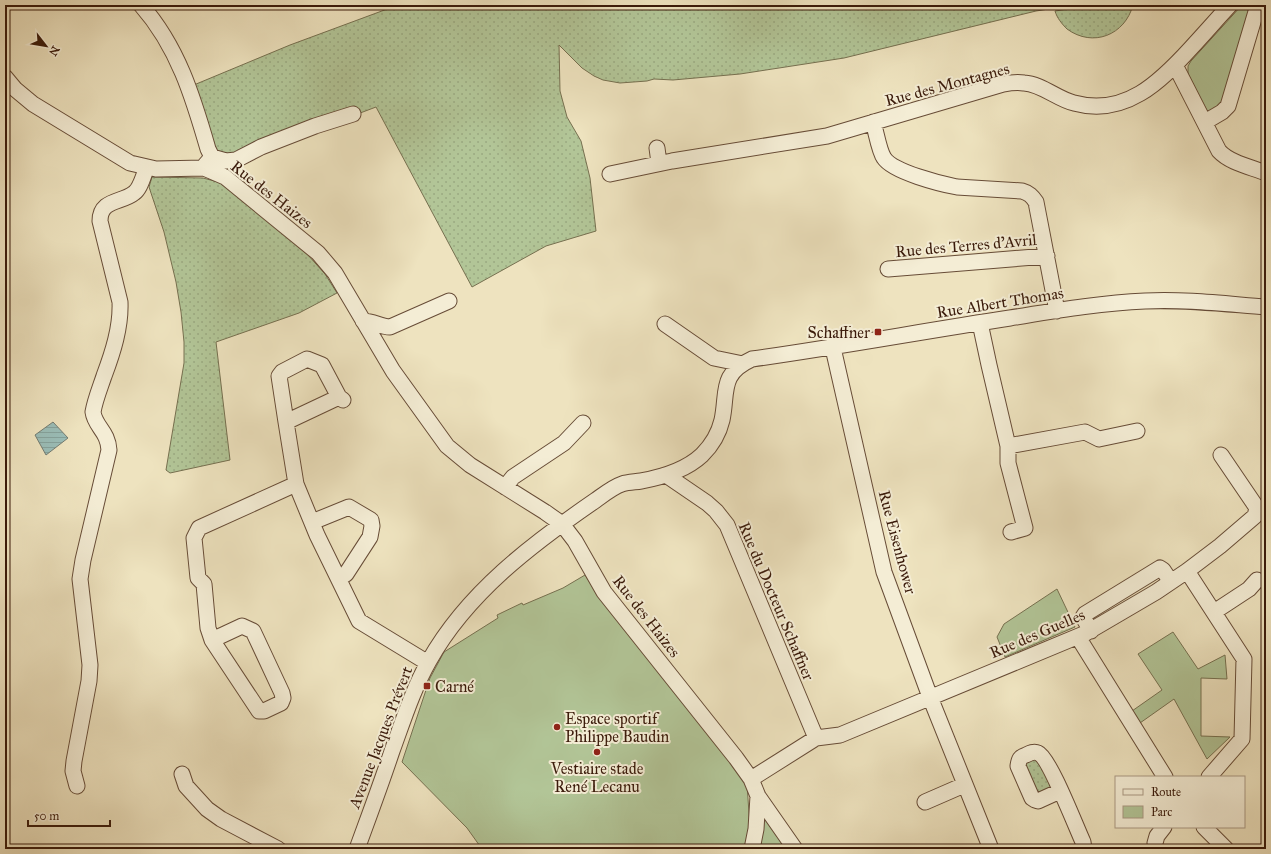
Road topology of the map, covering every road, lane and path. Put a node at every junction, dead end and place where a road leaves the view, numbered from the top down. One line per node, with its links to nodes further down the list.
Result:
1 (141, 5): 10 (street)
2 (1230, 5): 4 (street, Rue des Montagnes)
3 (1258, 5): 8 (street)
4 (1175, 65): 7 (street, Rue des Montagnes); 8 (street)
5 (5, 77): 12 (street, Rue des Haizes)
6 (353, 114): 10 (street)
7 (873, 122): 11 (street, Rue des Montagnes); 15 (street)
8 (1205, 122): 13 (street)
9 (657, 148): 11 (street)
10 (208, 163): 12 (street, Rue des Haizes); 20 (street, Rue des Haizes)
11 (659, 163): 14 (street, Rue des Montagnes)
12 (147, 168): 52 (street)
13 (1266, 173)
14 (610, 174)
15 (1047, 256): 16 (street, Rue des Terres d'Avril); 19 (street)
16 (888, 269)
17 (449, 301): 20 (street)
18 (1266, 307): 19 (street, Rue Albert Thomas)
19 (1057, 311): 21 (street, Rue Albert Thomas)
20 (363, 321): 34 (street, Rue des Haizes)
21 (980, 323): 23 (street, Rue Albert Thomas); 30 (street)
22 (665, 324): 24 (street)
23 (833, 348): 25 (street, Rue Albert Thomas); 45 (street, Rue Eisenhower)
24 (714, 358): 25 (street); 26 (street)
25 (743, 364): 26 (street, Rue Albert Thomas)
26 (726, 386): 32 (street, Rue Albert Thomas)
27 (286, 422): 27 (street); 33 (street)
28 (583, 423): 34 (street)
29 (1137, 431): 30 (street)
30 (1008, 446): 37 (street)
31 (1221, 455): 38 (street, Rue des Guelles)
32 (666, 475): 36 (street); 46 (street, Rue du Docteur Schaffner)
33 (296, 484): 35 (street); 43 (street)
34 (505, 487): 36 (street, Rue des Haizes)
35 (312, 522): 39 (street); 39 (street)
36 (562, 524): 44 (street, Avenue Jacques Prévert); 50 (street, Rue des Haizes)
37 (1011, 532)
38 (1187, 570): 41 (street); 42 (street, Rue des Guelles)
39 (339, 578): 44 (street)
40 (1257, 580): 41 (street)
41 (1214, 612): 49 (street)
42 (1084, 634): 45 (street, Rue des Guelles); 48 (street)
43 (212, 640): 43 (street)
44 (428, 663): 60 (street, Avenue Jacques Prévert)
45 (930, 697): 46 (street, Rue des Guelles); 51 (street, Rue Eisenhower)
46 (816, 738): 50 (street, Rue des Guelles)
47 (182, 774): 59 (street)
48 (1164, 776)
49 (1210, 776)
50 (751, 779): 54 (street, Rue des Haizes)
51 (964, 785): 55 (street); 63 (street, Rue Eisenhower)
52 (77, 786)
53 (1060, 791): 64 (street)
54 (758, 796): 61 (street); 62 (street)
55 (925, 802)
56 (1163, 828): 58 (street)
57 (1205, 828): 65 (street)
58 (1155, 843)
59 (278, 849)
60 (358, 849)
61 (752, 849)
62 (795, 849)
63 (991, 849)
64 (1084, 849)
65 (1226, 849)

